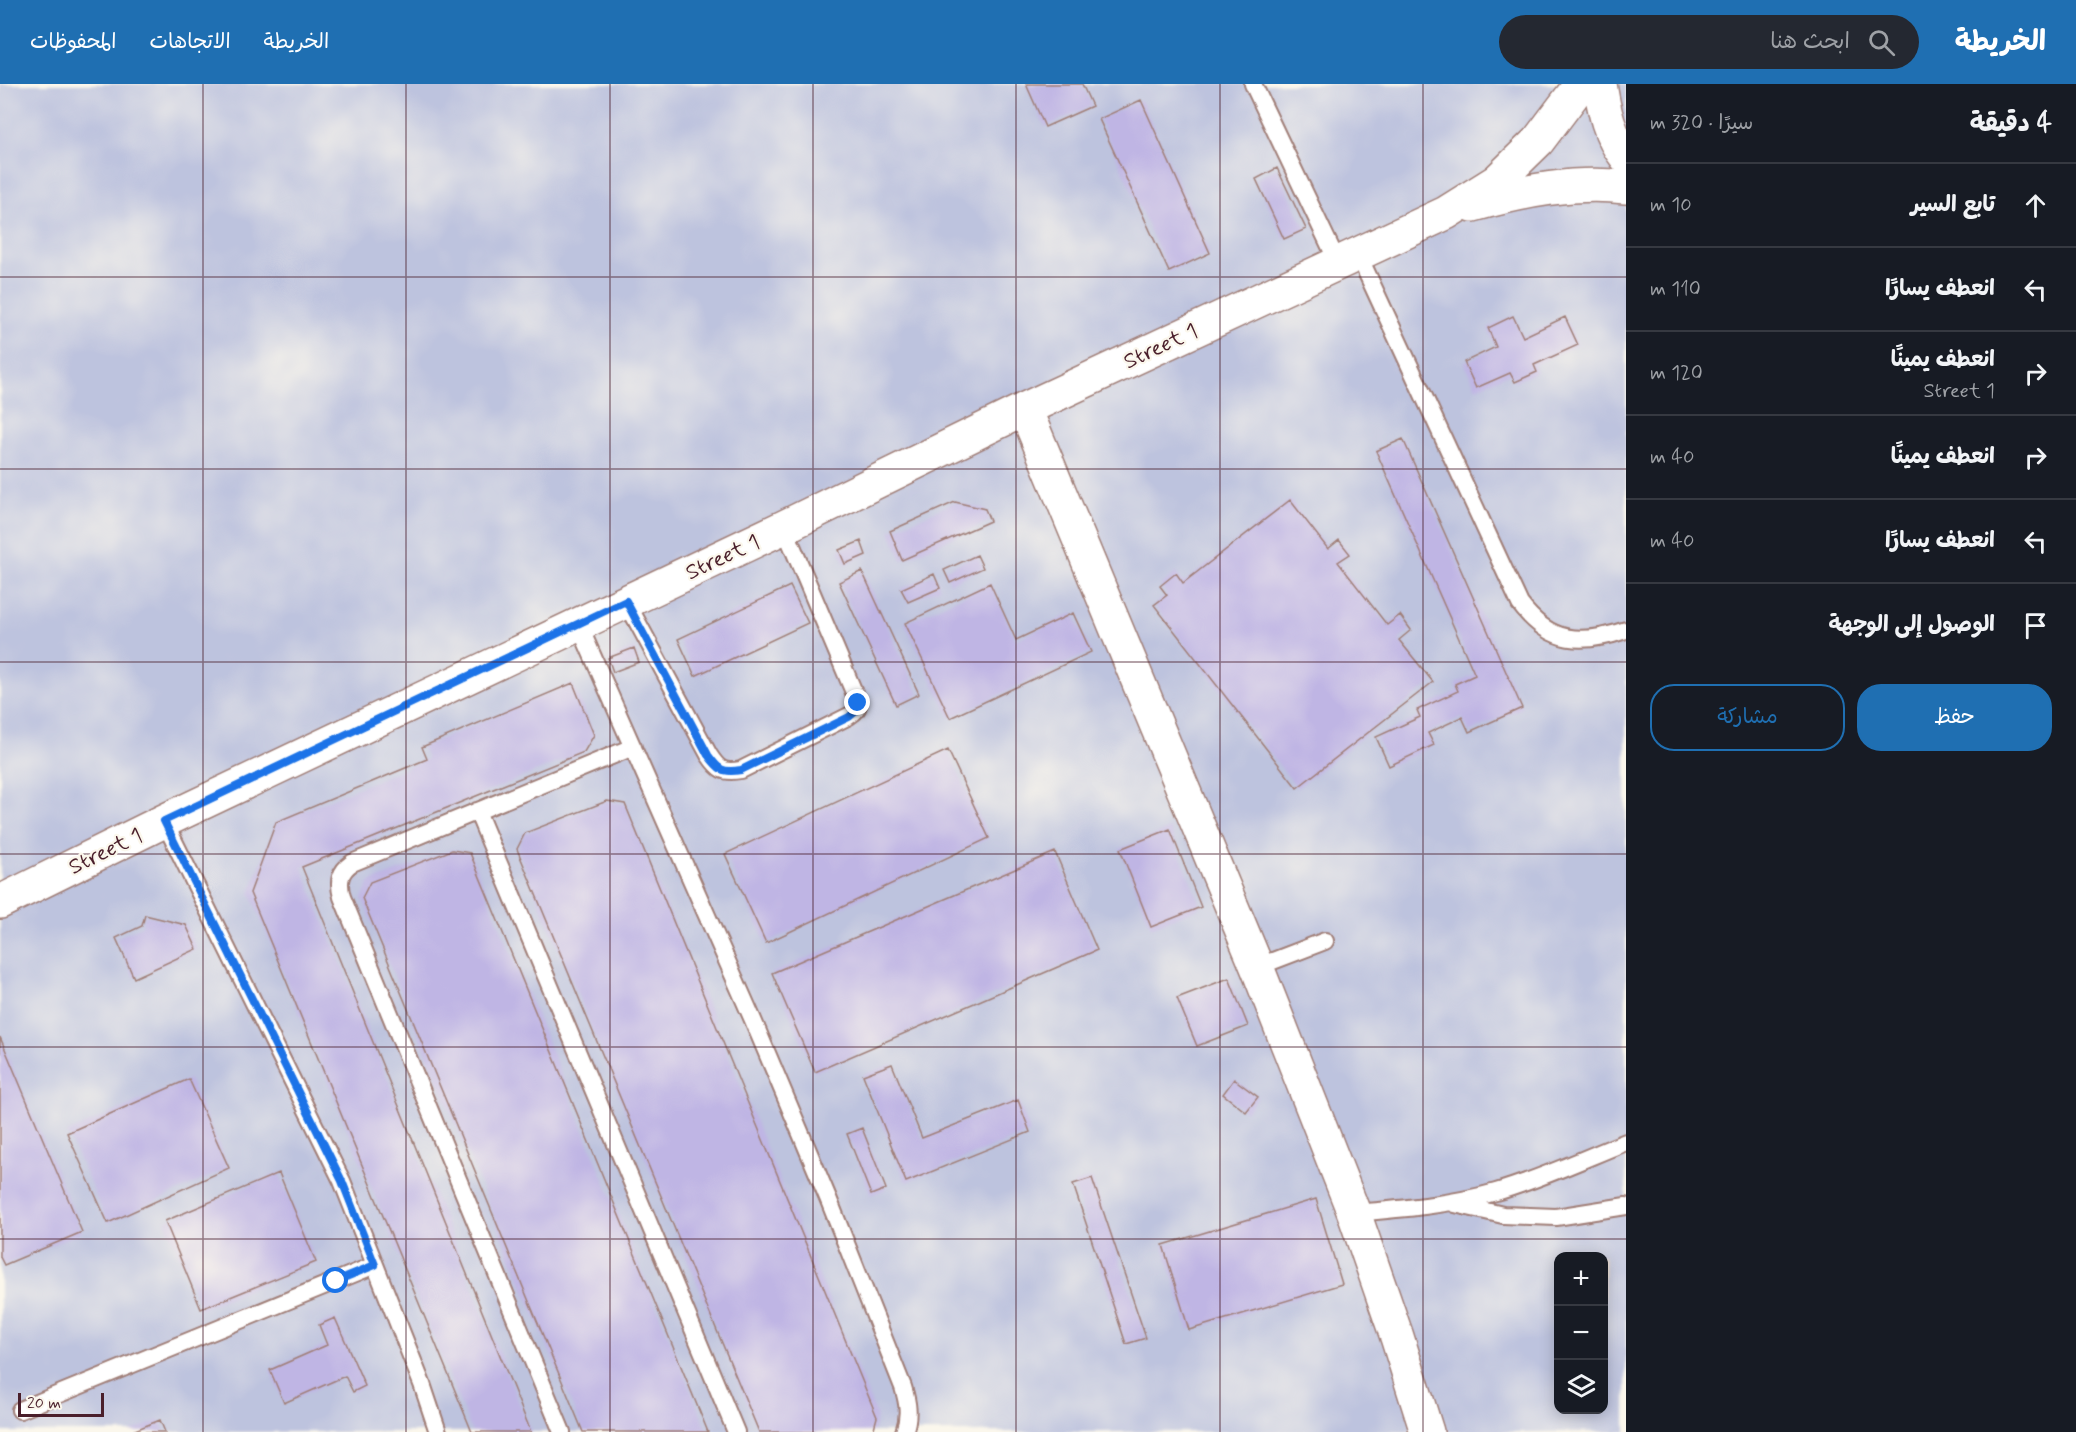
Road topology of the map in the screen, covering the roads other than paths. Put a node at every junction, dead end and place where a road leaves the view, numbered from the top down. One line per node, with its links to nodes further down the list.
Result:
1 (1253, 84): 7 (lane)
2 (1581, 84): 6 (street, Street 1)
3 (1600, 84): 4 (street)
4 (1626, 157)
5 (1626, 187): 6 (street, Street 1)
6 (1446, 213): 7 (street, Street 1)
7 (1348, 258): 8 (street, Street 1); 12 (lane)
8 (1025, 410): 9 (street, Street 1); 18 (street)
9 (784, 527): 10 (street, Street 1); 10 (lane)
10 (626, 601): 11 (street, Street 1)
11 (578, 623): 13 (lane); 15 (street, Street 1)
12 (1626, 630)
13 (633, 747): 14 (lane); 28 (lane)
14 (477, 811): 26 (lane); 27 (lane)
15 (164, 821): 16 (street, Street 1); 23 (lane)
16 (0, 902)
17 (1325, 941): 18 (lane)
18 (1257, 967): 22 (street)
19 (1626, 1142): 20 (lane)
20 (1450, 1203): 21 (lane); 22 (lane)
21 (1626, 1206)
22 (1354, 1213): 29 (street)
23 (375, 1265): 24 (lane); 25 (lane)
24 (20, 1410)
25 (438, 1432)
26 (562, 1432)
27 (736, 1432)
28 (904, 1432)
29 (1427, 1432)

